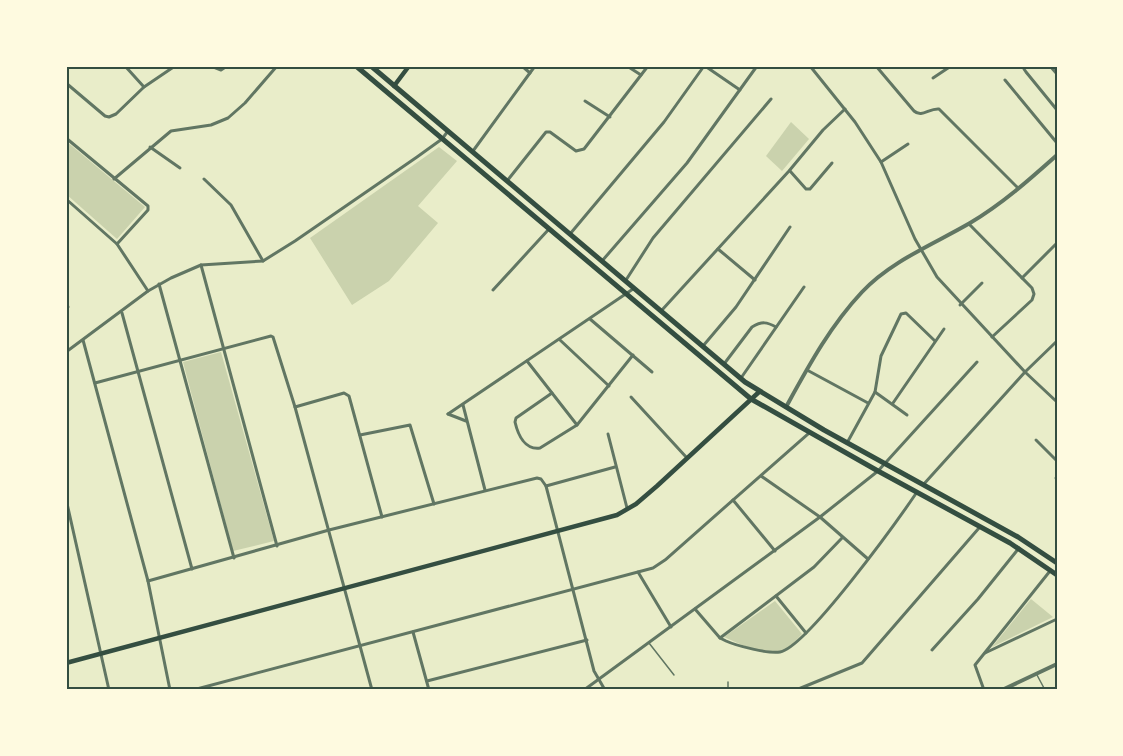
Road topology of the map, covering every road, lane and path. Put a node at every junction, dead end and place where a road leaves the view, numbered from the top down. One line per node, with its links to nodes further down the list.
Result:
1 (125, 66): 27 (street)
2 (175, 66): 27 (street)
3 (211, 66): 4 (street)
4 (227, 66)
5 (277, 66): 39 (street)
6 (356, 66): 36 (main road)
7 (370, 66): 26 (main road)
8 (409, 66): 26 (main road)
9 (522, 66): 20 (street)
10 (536, 66): 20 (street)
11 (627, 66): 22 (street)
12 (648, 66): 22 (street)
13 (705, 66): 28 (street); 54 (street)
14 (757, 66): 28 (street)
15 (810, 66): 31 (street)
16 (876, 66): 49 (street)
17 (951, 66): 23 (street)
18 (1026, 66): 32 (street)
19 (1050, 66): 21 (street)
20 (530, 73): 40 (street)
21 (1057, 74)
22 (641, 75): 33 (street)
23 (933, 78)
24 (1005, 80): 37 (street)
25 (66, 83): 27 (street)
26 (394, 86): 34 (main road)
27 (144, 87)
28 (740, 90): 60 (street)
29 (771, 99): 64 (street)
30 (585, 101): 33 (street)
31 (845, 109): 42 (street); 45 (street)
32 (1057, 110)
33 (610, 117): 48 (street)
34 (448, 131): 36 (street); 40 (main road)
35 (66, 138): 46 (street)
36 (442, 139): 53 (main road); 59 (street)
37 (1057, 143)
38 (908, 144): 42 (street)
39 (150, 147): 44 (street); 46 (street)
40 (473, 151): 48 (main road)
41 (1057, 156): 49 (street)
42 (881, 162): 58 (street)
43 (832, 163): 45 (street)
44 (180, 168)
45 (789, 171): 57 (street)
46 (114, 178): 56 (street)
47 (204, 179): 59 (street)
48 (507, 181): 54 (main road)
49 (1019, 189): 51 (street)
50 (66, 199): 56 (street)
51 (969, 224): 58 (street); 62 (street)
52 (790, 227): 63 (street)
53 (549, 229): 69 (street); 71 (main road)
54 (570, 234): 60 (main road)
55 (1057, 243): 62 (street)
56 (117, 244): 70 (street)
57 (718, 249): 63 (street); 76 (street)
58 (921, 250): 73 (street); 93 (street)
59 (263, 261): 61 (street)
60 (602, 261): 64 (main road)
61 (201, 266): 66 (street); 86 (street)
62 (1022, 278): 80 (street)
63 (755, 280): 85 (street)
64 (626, 281): 68 (main road)
65 (982, 283): 73 (street)
66 (159, 284): 70 (street); 89 (street)
67 (804, 287): 78 (street)
68 (634, 289): 71 (street); 76 (main road)
69 (493, 290)
70 (148, 291): 75 (street)
71 (626, 294): 77 (street); 104 (main road)
72 (66, 303): 74 (street)
73 (960, 305): 80 (street)
74 (66, 309)
75 (122, 312): 82 (street); 94 (street)
76 (661, 312): 85 (main road)
77 (590, 319): 81 (street); 88 (street)
78 (776, 327): 92 (street); 97 (street)
79 (944, 328): 83 (street)
80 (992, 337): 96 (street)
81 (560, 339): 90 (street); 99 (street)
82 (83, 340): 87 (street); 98 (street)
83 (935, 341): 101 (street); 108 (street)
84 (1057, 341): 96 (street)
85 (703, 346): 92 (main road)
86 (224, 350): 89 (street); 109 (street); 141 (street)
87 (66, 352)
88 (633, 355): 95 (street); 99 (street)
89 (180, 361): 94 (street); 144 (street)
90 (527, 362): 102 (street); 107 (street)
91 (977, 362): 121 (street)
92 (724, 364): 97 (main road)
93 (807, 370): 106 (street); 110 (street)
94 (139, 372): 98 (street); 147 (street)
95 (652, 372)
96 (1025, 372): 105 (street); 125 (street)
97 (741, 378): 100 (main road)
98 (95, 383): 151 (street)
99 (609, 386): 113 (street)
100 (759, 392): 104 (main road); 110 (main road)
101 (875, 392): 106 (street); 108 (street)
102 (552, 393): 113 (street); 113 (street)
103 (631, 397): 119 (street)
104 (751, 399): 114 (main road); 119 (main road)
105 (1057, 400)
106 (869, 403): 118 (street)
107 (463, 404): 112 (street); 112 (street)
108 (893, 404): 111 (street)
109 (295, 407): 116 (street); 138 (street)
110 (786, 408): 118 (main road)
111 (907, 415)
112 (467, 421): 127 (street)
113 (577, 424)
114 (809, 433): 123 (main road); 124 (street)
115 (608, 434): 122 (street)
116 (360, 435): 131 (street); 133 (street)
117 (1036, 440): 120 (street)
118 (847, 443): 121 (main road)
119 (687, 458): 132 (main road)
120 (1057, 461)
121 (885, 464): 123 (street); 125 (main road)
122 (615, 467): 126 (street); 132 (street)
123 (878, 471): 128 (main road); 134 (street)
124 (761, 476): 130 (street); 134 (street)
125 (923, 485): 146 (main road)
126 (546, 486): 127 (street); 139 (street)
127 (485, 490): 131 (street)
128 (917, 492): 135 (main road); 145 (street)
129 (66, 499): 136 (street)
130 (733, 500): 143 (street); 149 (street)
131 (434, 504): 133 (street)
132 (628, 510): 139 (main road)
133 (382, 517): 138 (street)
134 (820, 517): 140 (street); 143 (street)
135 (980, 526): 142 (main road); 183 (street)
136 (73, 528): 137 (street); 166 (street)
137 (66, 529)
138 (329, 530): 141 (street); 153 (street)
139 (558, 532): 152 (street); 153 (main road)
140 (842, 538): 145 (street); 154 (street)
141 (277, 546): 144 (street)
142 (1019, 548): 148 (main road); 165 (street)
143 (775, 551): 155 (street)
144 (234, 558): 147 (street)
145 (868, 560): 159 (street)
146 (1057, 563)
147 (192, 569): 151 (street)
148 (1050, 571): 150 (main road); 167 (street)
149 (638, 573): 152 (street); 157 (street)
150 (1057, 575)
151 (148, 581): 160 (street)
152 (574, 588): 158 (street); 162 (street)
153 (345, 589): 160 (main road); 164 (street)
154 (776, 597): 159 (street); 161 (street)
155 (695, 609): 157 (street); 161 (street)
156 (1057, 619): 167 (street)
157 (670, 627): 163 (street)
158 (413, 632): 164 (street); 173 (street)
159 (806, 633): 161 (street)
160 (161, 638): 166 (main road); 176 (street)
161 (720, 638)
162 (587, 640): 172 (street); 173 (street)
163 (649, 643): 171 (lane); 172 (street)
164 (360, 646): 177 (street); 178 (street)
165 (932, 650)
166 (101, 654): 168 (main road); 175 (street)
167 (984, 654): 184 (street)
168 (66, 663)
169 (1057, 664): 170 (street)
170 (1037, 674): 185 (street); 186 (lane)
171 (674, 675)
172 (598, 680): 180 (street); 181 (street)
173 (427, 681): 179 (street)
174 (728, 682): 182 (lane)
175 (109, 690)
176 (170, 690)
177 (193, 690)
178 (372, 690)
179 (429, 690)
180 (584, 690)
181 (605, 690)
182 (728, 690)
183 (796, 690)
184 (984, 690)
185 (1002, 690)
186 (1045, 690)

